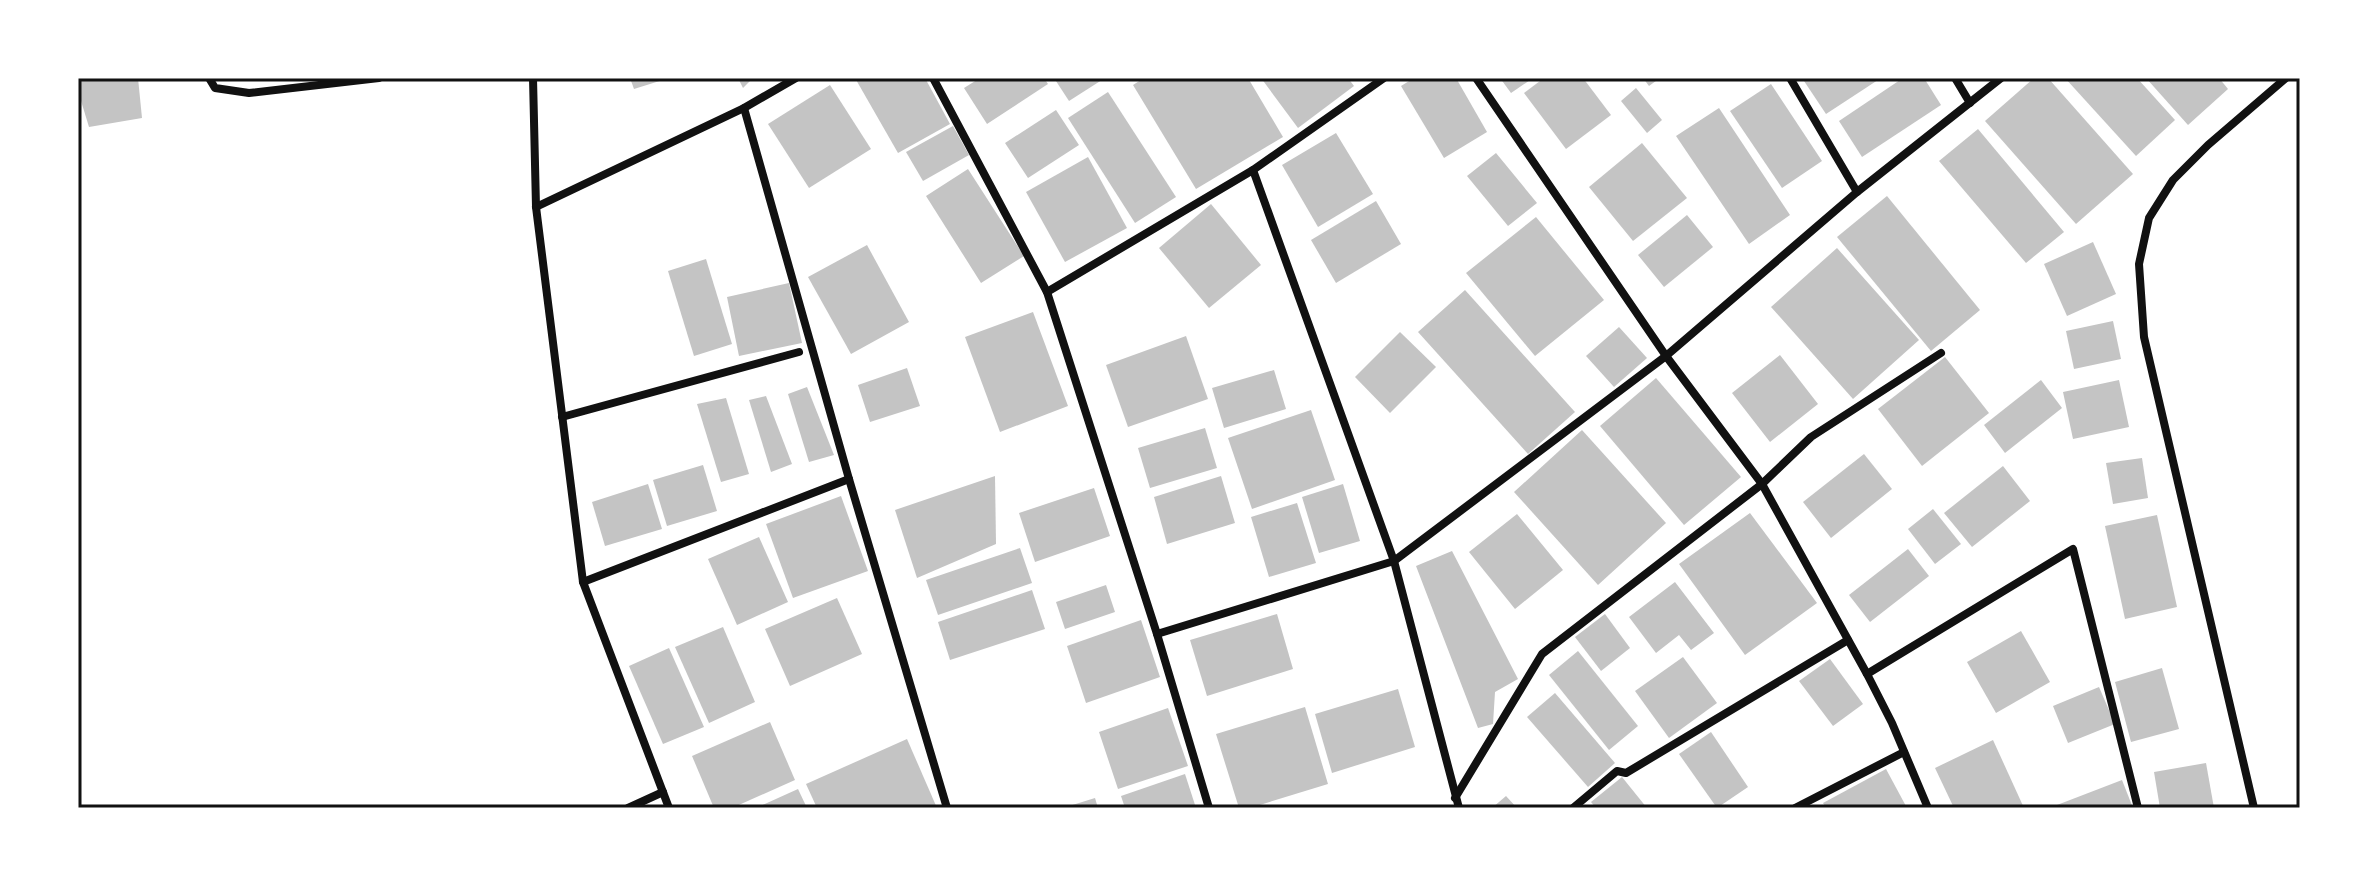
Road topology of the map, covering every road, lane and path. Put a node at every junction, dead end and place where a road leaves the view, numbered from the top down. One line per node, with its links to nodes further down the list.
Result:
1 (209, 78): 2 (street)
2 (379, 78)
3 (533, 78): 16 (street)
4 (796, 78): 13 (street)
5 (933, 78): 17 (street)
6 (1384, 78): 14 (street)
7 (1476, 78): 20 (street)
8 (1790, 78): 15 (street)
9 (1955, 78): 12 (street)
10 (2001, 78): 12 (street)
11 (2286, 78): 41 (street)
12 (1970, 103): 15 (street)
13 (744, 108): 16 (street); 22 (street)
14 (1253, 170): 17 (street); 24 (street)
15 (1857, 192): 20 (street)
16 (536, 207): 21 (street)
17 (1047, 292): 26 (street)
18 (799, 352): 21 (street)
19 (1941, 353): 23 (street)
20 (1666, 356): 23 (street); 24 (street)
21 (562, 417): 25 (street)
22 (849, 479): 25 (street); 34 (street)
23 (1762, 484): 27 (street); 31 (street)
24 (1394, 561): 26 (street); 31 (street)
25 (583, 582): 30 (street)
26 (1157, 634): 35 (street)
27 (1848, 640): 28 (street); 37 (street)
28 (1867, 674): 29 (street); 40 (street)
29 (1904, 752): 38 (street); 39 (street)
30 (663, 792): 32 (street); 33 (street)
31 (1455, 798): 36 (street)
32 (628, 808)
33 (669, 808)
34 (947, 808)
35 (1209, 808)
36 (1459, 808)
37 (1573, 808)
38 (1795, 808)
39 (1928, 808)
40 (2138, 808)
41 (2254, 808)

